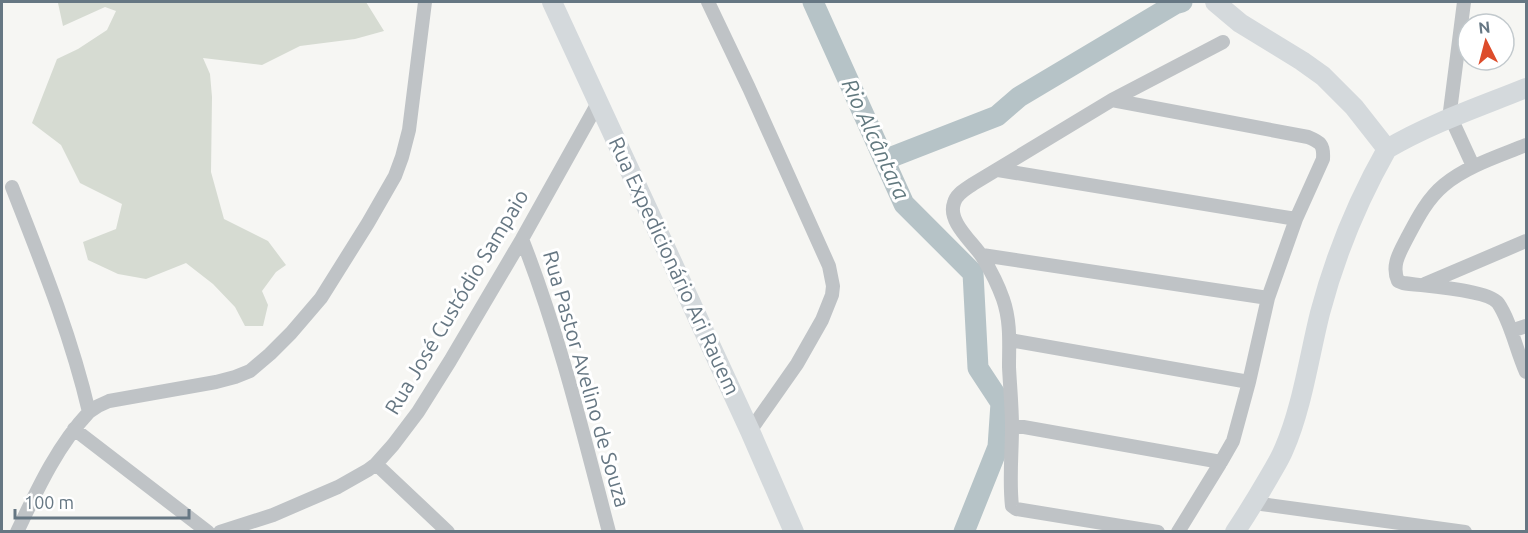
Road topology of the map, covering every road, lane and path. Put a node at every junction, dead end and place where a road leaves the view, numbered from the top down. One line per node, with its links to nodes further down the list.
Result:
1 (425, 2): 27 (street)
2 (552, 2): 9 (street, Rua Expedicionário Ari Rauem)
3 (708, 2): 30 (street)
4 (1215, 2): 12 (street)
5 (1464, 2): 10 (street)
6 (1223, 42): 8 (street)
7 (1527, 88): 10 (street)
8 (1112, 100): 14 (street); 16 (street)
9 (598, 103): 17 (street, Rua José Custódio Sampaio); 30 (street, Rua Expedicionário Ari Rauem)
10 (1450, 118): 12 (street); 13 (street)
11 (1527, 145): 13 (street)
12 (1387, 149): 33 (street)
13 (1473, 166): 20 (street)
14 (998, 170): 16 (street); 19 (street)
15 (12, 186): 27 (street)
16 (1296, 219): 21 (street)
17 (522, 239): 32 (street, Rua José Custódio Sampaio); 38 (street, Rua Pastor Avelino de Souza)
18 (1527, 241): 20 (street)
19 (982, 255): 21 (street); 24 (street)
20 (1423, 285): 23 (street)
21 (1268, 298): 26 (street)
22 (1527, 326): 23 (street)
23 (1511, 331): 25 (street)
24 (1010, 340): 26 (street); 28 (street)
25 (1527, 372)
26 (1249, 382): 31 (street)
27 (89, 412): 29 (street)
28 (1012, 425): 31 (street); 40 (street)
29 (74, 429): 34 (street); 35 (street)
30 (750, 431): 39 (street, Rua Expedicionário Ari Rauem)
31 (1221, 462): 41 (street)
32 (376, 464): 36 (street, Rua José Custódio Sampaio); 37 (street)
33 (1254, 502): 42 (street); 43 (street)
34 (17, 531)
35 (207, 531)
36 (220, 531)
37 (448, 531)
38 (609, 531)
39 (794, 531)
40 (1158, 531)
41 (1178, 531)
42 (1235, 531)
43 (1465, 531)

